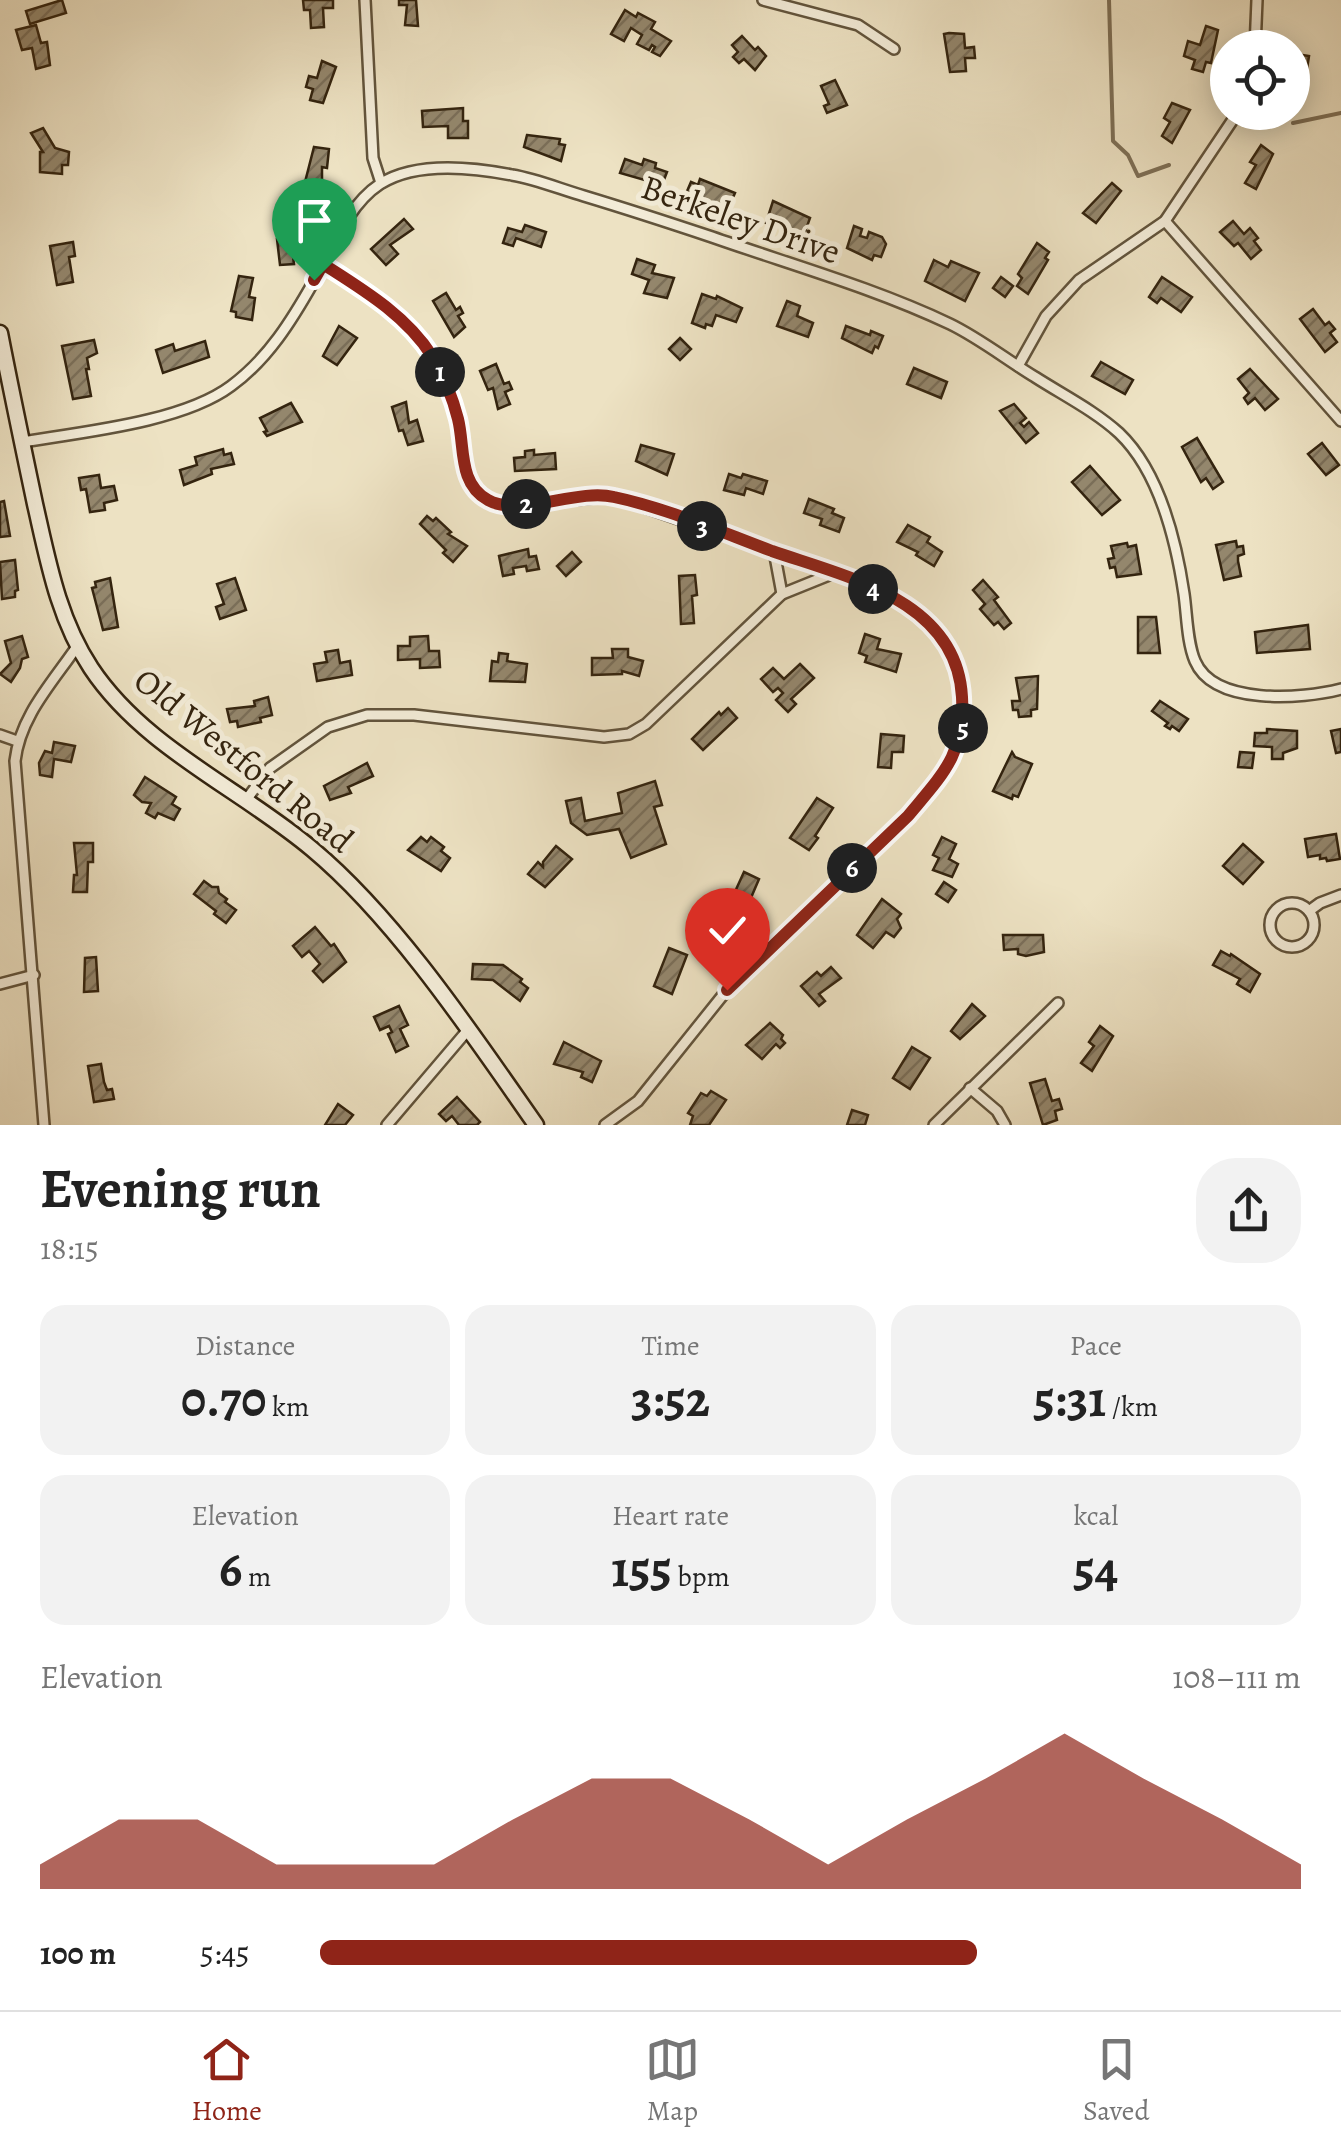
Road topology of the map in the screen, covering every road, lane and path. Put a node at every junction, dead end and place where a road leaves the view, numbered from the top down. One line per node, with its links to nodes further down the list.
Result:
1 (365, 0): 7 (street)
2 (764, 0): 5 (street)
3 (1257, 0): 4 (street)
4 (1256, 30)
5 (894, 49)
6 (1226, 130): 8 (street)
7 (381, 183): 9 (street); 11 (street, Berkeley Drive)
8 (1164, 221): 11 (street); 12 (street)
9 (323, 264): 13 (street); 14 (street)
10 (0, 334): 13 (main road, Old Westford Road)
11 (1018, 366): 18 (street, Berkeley Drive)
12 (1341, 421)
13 (22, 442): 17 (main road, Old Westford Road)
14 (774, 551): 15 (street); 16 (street)
15 (834, 573): 16 (street); 32 (street)
16 (782, 594): 21 (street)
17 (78, 646): 20 (street); 21 (main road, Old Westford Road)
18 (1341, 688)
19 (0, 736): 20 (street)
20 (18, 742): 24 (street)
21 (246, 800): 27 (main road, Old Westford Road)
22 (1341, 895): 23 (street)
23 (1310, 911): 23 (street)
24 (34, 975): 25 (street); 29 (street)
25 (0, 984)
26 (1058, 1003): 28 (street)
27 (467, 1031): 30 (street); 31 (main road, Old Westford Road)
28 (970, 1088): 33 (street); 34 (street)
29 (44, 1125)
30 (388, 1125)
31 (536, 1125)
32 (606, 1125)
33 (934, 1125)
34 (1005, 1125)

